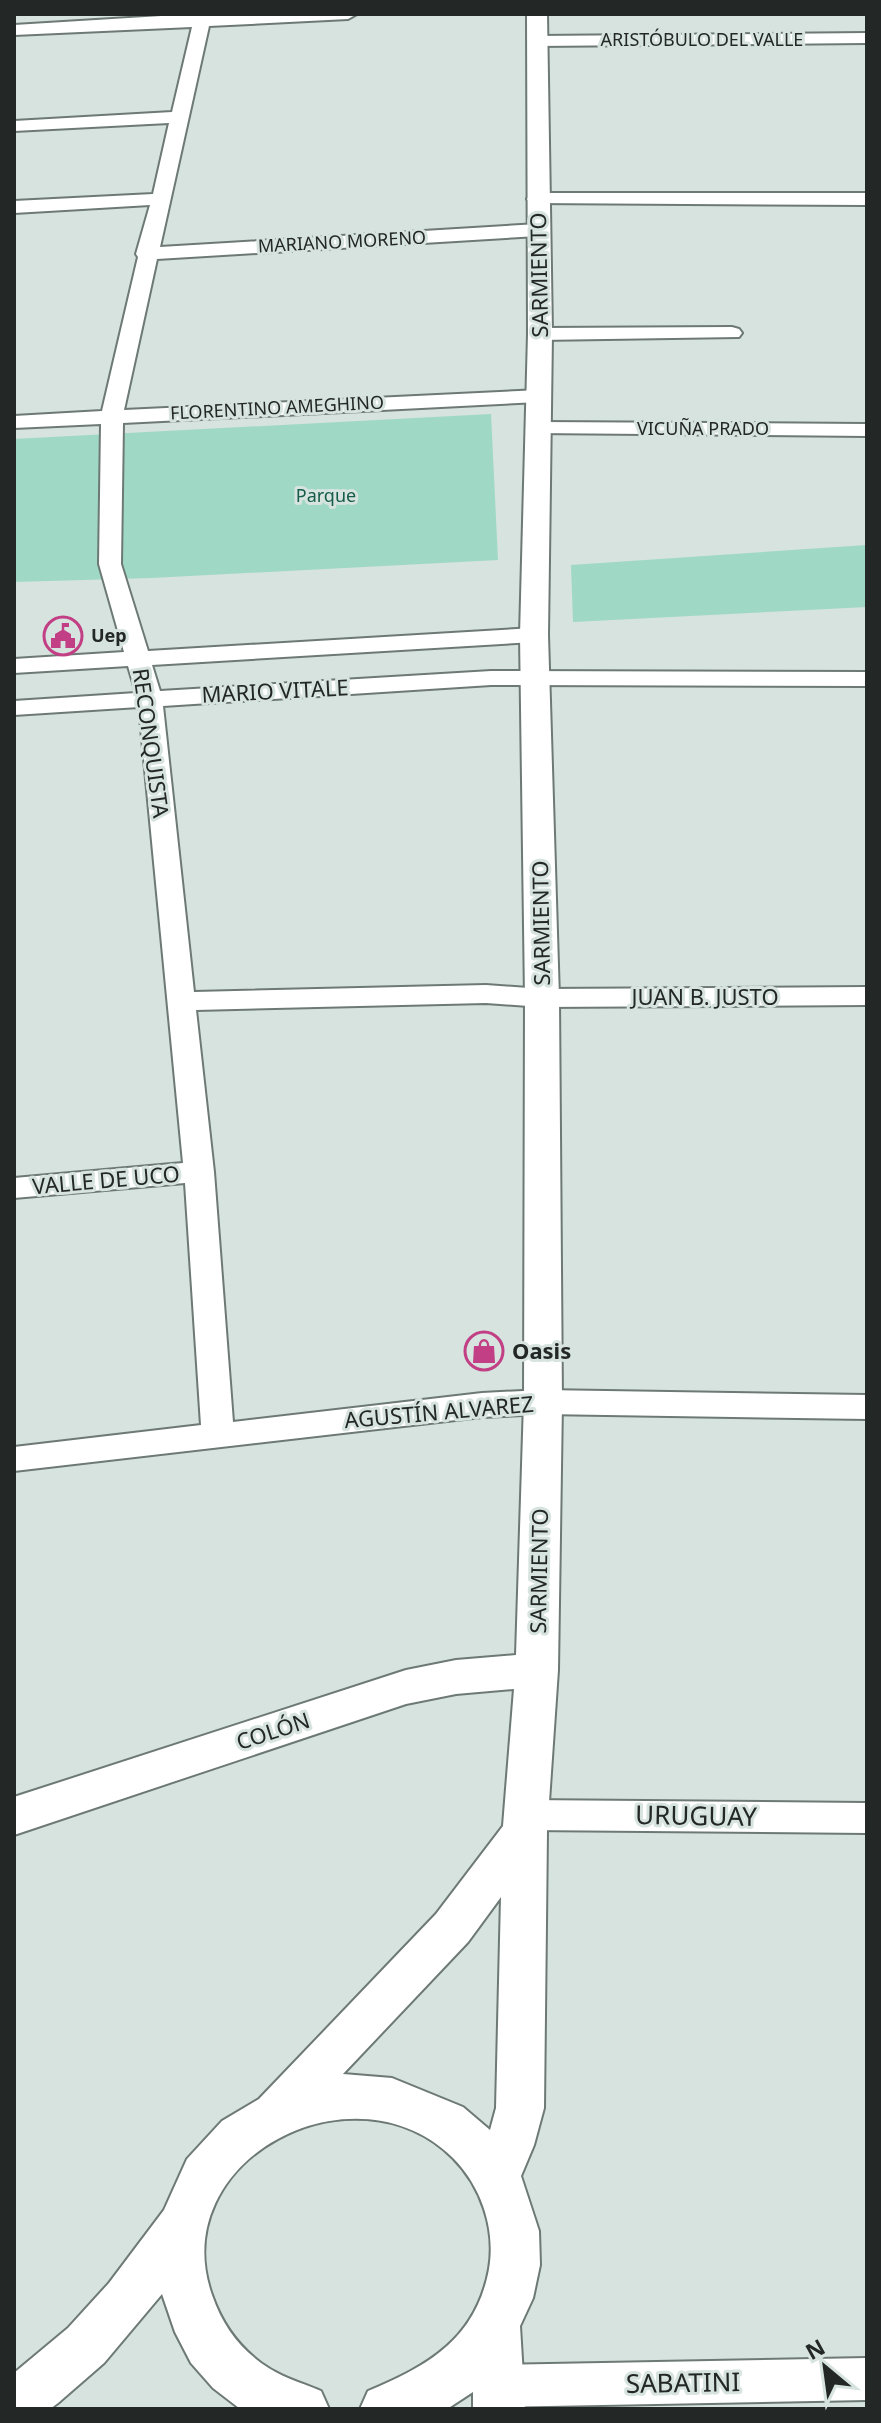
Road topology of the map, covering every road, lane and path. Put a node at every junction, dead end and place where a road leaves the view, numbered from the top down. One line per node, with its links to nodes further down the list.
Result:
1 (348, 14): 2 (street)
2 (202, 18): 4 (street); 6 (street, RECONQUISTA)
3 (537, 27): 5 (street, ARISTÓBULO DEL VALLE); 9 (street, SARMIENTO)
4 (14, 30)
5 (867, 38)
6 (178, 117): 7 (street); 8 (street, RECONQUISTA)
7 (14, 126)
8 (159, 199): 11 (street); 13 (street, RECONQUISTA)
9 (537, 199): 10 (street); 12 (street, SARMIENTO)
10 (867, 199)
11 (14, 207)
12 (538, 230): 13 (street, MARIANO MORENO); 15 (street, SARMIENTO)
13 (146, 254): 17 (street, RECONQUISTA)
14 (732, 333): 15 (street)
15 (540, 334): 16 (street, SARMIENTO)
16 (539, 396): 17 (street, FLORENTINO AMEGHINO); 19 (street, SARMIENTO)
17 (112, 416): 18 (street, FLORENTINO AMEGHINO); 22 (street, RECONQUISTA)
18 (14, 422)
19 (539, 428): 20 (street, VICUÑA PRADO); 21 (street, SARMIENTO)
20 (867, 430)
21 (534, 635): 22 (street, MARIO VITALE); 24 (street, SARMIENTO)
22 (139, 658): 23 (street, MARIO VITALE); 26 (street, RECONQUISTA)
23 (14, 666)
24 (536, 679): 25 (street, MARIO VITALE); 26 (street, MARIO VITALE); 29 (street, SARMIENTO)
25 (867, 679)
26 (150, 699): 27 (street, MARIO VITALE); 30 (street, RECONQUISTA)
27 (14, 708)
28 (867, 996): 29 (street, JUAN B. JUSTO)
29 (542, 998): 30 (street, JUAN B. JUSTO); 33 (street, SARMIENTO)
30 (183, 1001): 31 (street, RECONQUISTA)
31 (199, 1172): 32 (street, VALLE DE UCO); 35 (street, RECONQUISTA)
32 (14, 1188)
33 (543, 1402): 34 (street, AGUSTÍN ALVAREZ); 35 (street, AGUSTÍN ALVAREZ); 37 (street, SARMIENTO)
34 (867, 1407)
35 (218, 1436): 36 (street, AGUSTÍN ALVAREZ)
36 (14, 1459)
37 (537, 1670): 38 (street, COLÓN); 40 (street, SARMIENTO)
38 (14, 1816)
39 (867, 1818): 40 (street, URUGUAY)
40 (525, 1823): 41 (street); 42 (street, SARMIENTO)
41 (276, 2111): 42 (street); 43 (street)
42 (497, 2175): 44 (street)
43 (183, 2224): 47 (street); 48 (street)
44 (496, 2328): 46 (street); 49 (street)
45 (867, 2379): 46 (street, SABATINI)
46 (499, 2398)
47 (14, 2403)
48 (288, 2408)
49 (386, 2409)

